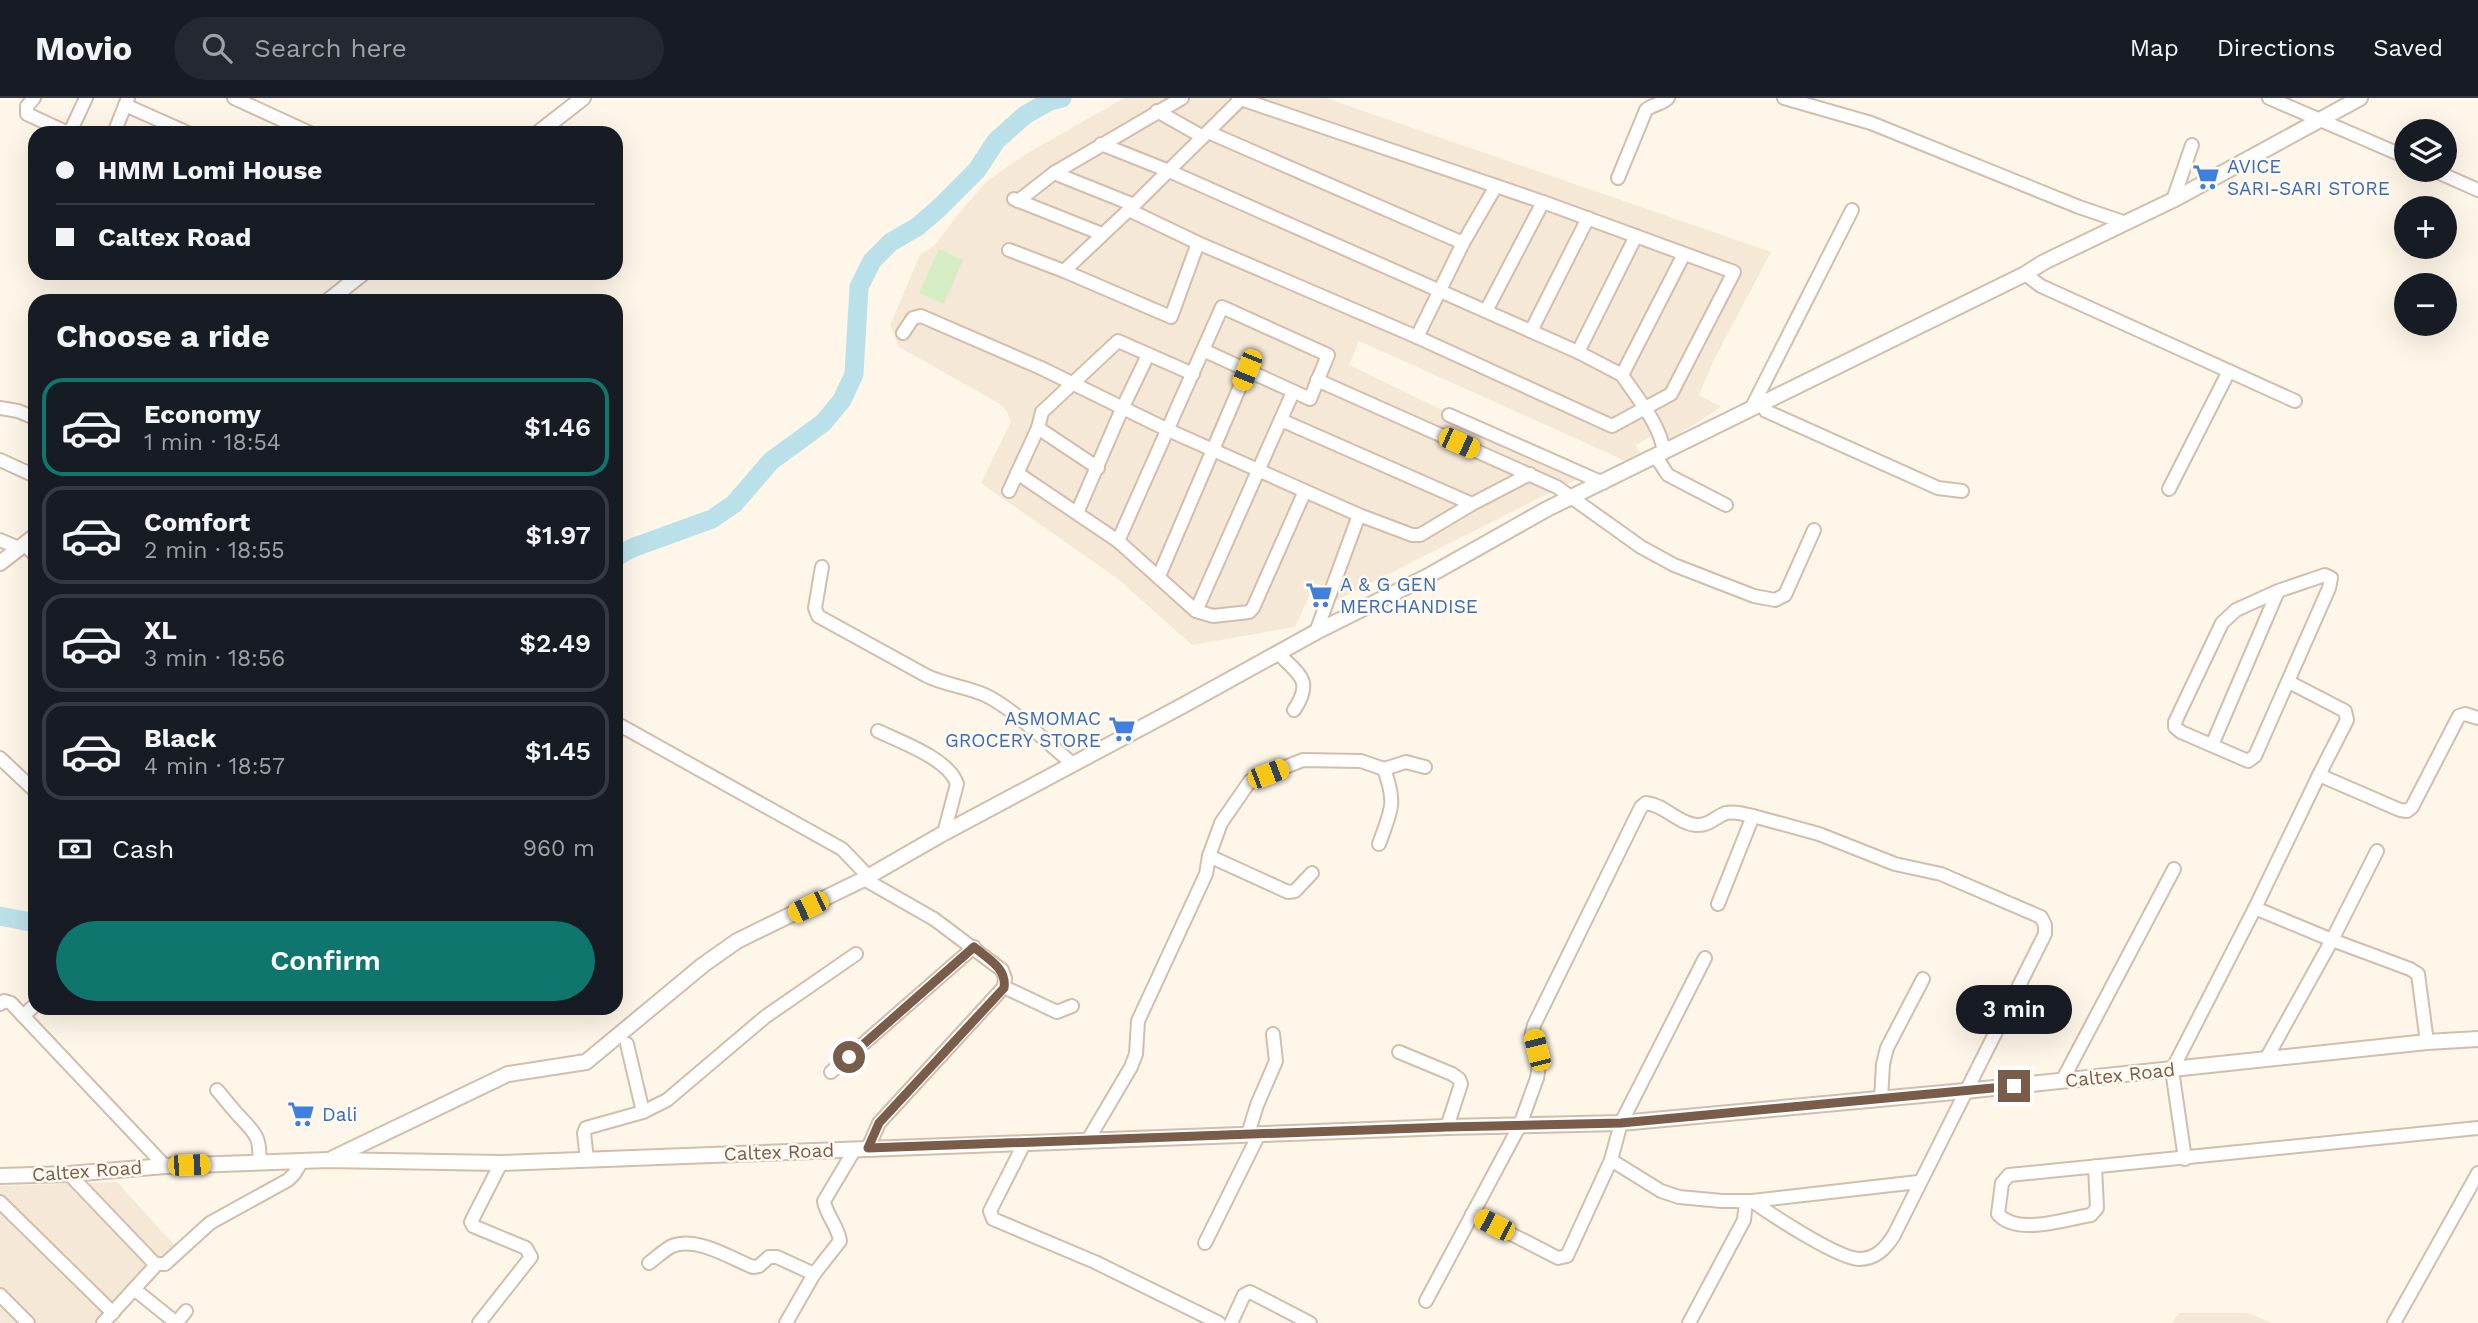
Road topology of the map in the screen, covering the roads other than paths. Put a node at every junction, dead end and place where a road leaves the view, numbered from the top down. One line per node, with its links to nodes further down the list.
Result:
1 (34, 98): 14 (street)
2 (86, 98): 15 (street)
3 (234, 98): 18 (street)
4 (583, 98): 19 (street)
5 (1182, 98): 12 (street)
6 (1668, 98): 26 (street)
7 (1784, 98): 35 (street)
8 (2269, 98): 13 (street)
9 (2360, 98): 13 (street)
10 (1239, 99): 20 (street); 28 (street)
11 (126, 101): 16 (street); 17 (street)
12 (1157, 111): 20 (street); 21 (street)
13 (2322, 120): 23 (street); 30 (street)
14 (53, 126)
15 (73, 126)
16 (117, 126)
17 (174, 126)
18 (295, 126)
19 (547, 126)
20 (1205, 134): 24 (street); 39 (street)
21 (1101, 144): 24 (street); 25 (street)
22 (2192, 145): 30 (street)
23 (2394, 153)
24 (1169, 171): 32 (street); 45 (street)
25 (1054, 173): 32 (street); 36 (street)
26 (1618, 178)
27 (2457, 181): 29 (street)
28 (1496, 186): 31 (street); 39 (street)
29 (2478, 190)
30 (2173, 200): 35 (street)
31 (1543, 202): 34 (street); 47 (street)
32 (1132, 207): 36 (street); 38 (street)
33 (1852, 210): 62 (street)
34 (1588, 218): 37 (street); 48 (street)
35 (2126, 223): 43 (street)
36 (1102, 234): 42 (street)
37 (1636, 236): 41 (street); 52 (street)
38 (1198, 243): 42 (street); 50 (street)
39 (1463, 243): 45 (street)
40 (1009, 250): 42 (street)
41 (1684, 254): 57 (street); 64 (street)
42 (1064, 271)
43 (2025, 274): 55 (street); 62 (street)
44 (354, 280): 46 (street)
45 (1439, 292): 47 (street); 50 (street)
46 (337, 294)
47 (1486, 312): 48 (street)
48 (1531, 331): 52 (street)
49 (903, 333): 59 (street)
50 (1418, 337): 64 (street)
51 (1203, 350): 54 (street); 56 (street); 58 (street)
52 (1578, 352): 57 (street)
53 (1148, 355): 56 (street); 59 (street); 65 (street)
54 (1247, 370): 60 (street); 71 (street)
55 (2229, 371): 61 (street); 80 (street)
56 (1193, 374): 70 (street)
57 (1622, 375): 64 (street)
58 (1317, 380): 60 (street); 78 (street)
59 (1073, 384): 65 (street); 69 (street)
60 (1293, 392): 68 (street)
61 (2295, 401)
62 (1756, 405): 72 (street); 83 (street)
63 (0, 408): 66 (street)
64 (1643, 408): 72 (street)
65 (1122, 409): 70 (street); 74 (street)
66 (28, 415)
67 (1449, 415): 79 (street)
68 (1281, 420): 75 (street); 85 (street)
69 (1038, 428): 74 (street); 77 (street)
70 (1168, 430): 71 (street); 91 (street)
71 (1214, 450): 75 (street); 95 (street)
72 (1660, 455): 79 (street); 86 (street)
73 (0, 460): 76 (street)
74 (1098, 468): 87 (street)
75 (1259, 470): 82 (street); 97 (street)
76 (28, 473)
77 (1017, 473): 81 (street); 87 (street)
78 (1530, 474): 84 (street); 85 (street)
79 (1603, 483): 84 (street)
80 (2169, 489)
81 (1009, 491)
82 (1305, 491): 88 (street); 97 (street)
83 (1962, 491)
84 (1573, 497): 89 (street); 98 (street)
85 (1472, 504): 88 (street)
86 (1726, 505)
87 (1077, 513): 91 (street)
88 (1359, 515): 98 (street)
89 (1814, 530)
90 (0, 540): 92 (street)
91 (1118, 541): 95 (street)
92 (26, 542): 93 (street)
93 (0, 563)
94 (822, 567): 107 (street)
95 (1159, 576): 97 (street)
96 (2278, 591): 100 (street); 105 (street); 105 (street)
97 (1196, 611)
98 (1315, 632): 99 (street)
99 (1278, 653): 101 (street); 107 (street)
100 (2289, 682): 105 (street); 110 (street)
101 (1294, 710)
102 (2478, 718): 110 (street)
103 (623, 727): 119 (street)
104 (878, 731): 113 (street)
105 (2212, 745)
106 (0, 758): 111 (street)
107 (1073, 765): 113 (street)
108 (1425, 767): 109 (street)
109 (1384, 769): 114 (street); 116 (street)
110 (2319, 775): 121 (street)
111 (28, 785)
112 (1753, 816): 120 (street); 142 (street); 146 (street)
113 (944, 833): 119 (street)
114 (1379, 844)
115 (2377, 851): 122 (street)
116 (1209, 856): 118 (street); 150 (street)
117 (2174, 869): 140 (street)
118 (1312, 873)
119 (866, 878): 123 (street); 155 (street)
120 (1718, 904)
121 (2255, 908): 122 (street); 138 (street)
122 (2332, 940): 134 (street); 137 (street)
123 (974, 947): 127 (street); 139 (street)
124 (856, 954): 144 (street)
125 (1704, 958): 145 (street)
126 (1923, 979): 143 (street)
127 (1004, 988): 129 (street); 152 (street)
128 (0, 1004): 131 (street)
129 (1072, 1006)
130 (28, 1011): 131 (street)
131 (23, 1016): 160 (street)
132 (1273, 1034): 149 (street)
133 (2478, 1039): 134 (street, Caltex Road)
134 (2427, 1042): 137 (street, Caltex Road)
135 (627, 1044): 144 (street)
136 (1399, 1052): 147 (street)
137 (2266, 1059): 138 (street, Caltex Road)
138 (2172, 1070): 140 (street, Caltex Road); 153 (street)
139 (831, 1072)
140 (2062, 1081): 142 (street, Caltex Road)
141 (217, 1090): 158 (street)
142 (1965, 1091): 143 (street, Caltex Road); 165 (street)
143 (1881, 1098): 145 (street, Caltex Road)
144 (643, 1112): 154 (street)
145 (1621, 1123): 146 (street, Caltex Road); 156 (street)
146 (1520, 1125): 147 (street, Caltex Road); 168 (street)
147 (1447, 1127): 149 (street, Caltex Road)
148 (2478, 1128): 153 (street)
149 (1254, 1134): 150 (street, Caltex Road); 169 (street)
150 (1088, 1140): 151 (street, Caltex Road)
151 (1025, 1142): 152 (street, Caltex Road); 182 (street)
152 (862, 1148): 154 (street, Caltex Road); 172 (street)
153 (2185, 1158): 161 (street)
154 (587, 1159): 159 (street, Caltex Road)
155 (328, 1160): 157 (street, Caltex Road); 159 (street, Caltex Road)
156 (1611, 1160): 166 (street); 168 (street)
157 (302, 1161): 158 (street, Caltex Road); 171 (street)
158 (259, 1163): 160 (street, Caltex Road)
159 (501, 1163): 180 (street)
160 (165, 1166): 163 (street, Caltex Road)
161 (2095, 1166): 161 (street)
162 (2478, 1173): 186 (street)
163 (69, 1174): 164 (street, Caltex Road); 171 (street)
164 (0, 1176)
165 (1919, 1182): 166 (street); 166 (street)
166 (1749, 1201): 185 (street)
167 (0, 1202): 177 (street)
168 (1472, 1214): 175 (street)
169 (1205, 1243)
170 (649, 1263): 172 (street)
171 (155, 1264): 173 (street)
172 (814, 1274): 181 (street)
173 (135, 1289): 176 (street); 177 (street)
174 (0, 1295): 178 (street)
175 (1426, 1301)
176 (186, 1311)
177 (113, 1313): 179 (street)
178 (28, 1323)
179 (103, 1323)
180 (479, 1323)
181 (786, 1323)
182 (1219, 1323)
183 (1231, 1323): 184 (street)
184 (1310, 1323)
185 (1689, 1323)
186 (2394, 1323)

